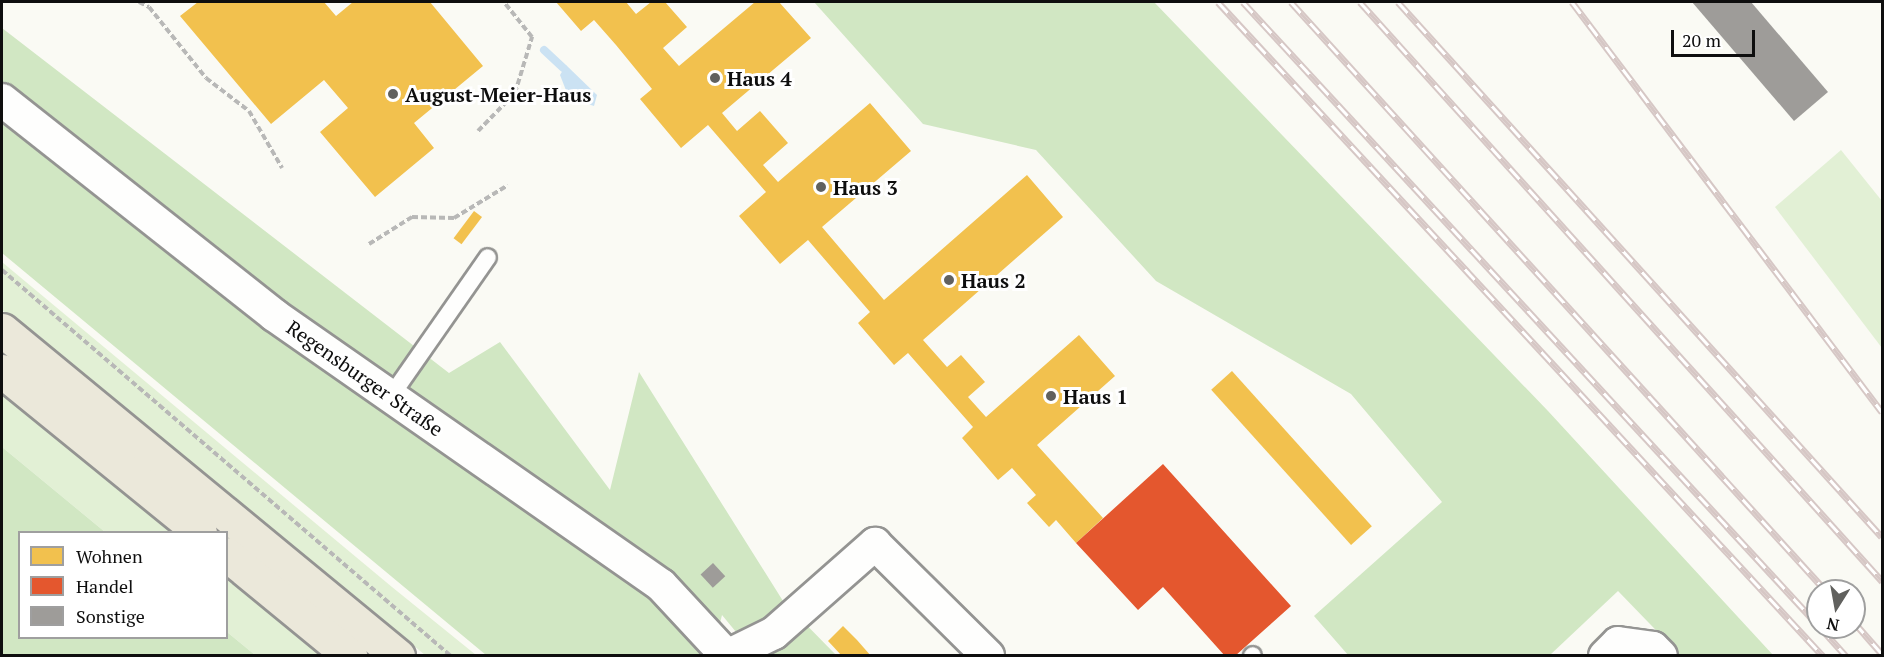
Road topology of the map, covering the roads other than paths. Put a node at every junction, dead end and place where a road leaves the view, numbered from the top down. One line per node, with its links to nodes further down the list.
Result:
1 (2, 100): 5 (street, Regensburger Straße)
2 (488, 256): 5 (lane)
3 (2, 330): 9 (main road)
4 (2, 371): 6 (main road)
5 (391, 396): 10 (street, Regensburger Straße)
6 (199, 531)
7 (228, 556): 8 (main road)
8 (350, 656)
9 (398, 656)
10 (727, 656): 11 (street)
11 (988, 656)
12 (1605, 656): 13 (street)
13 (1661, 656)

